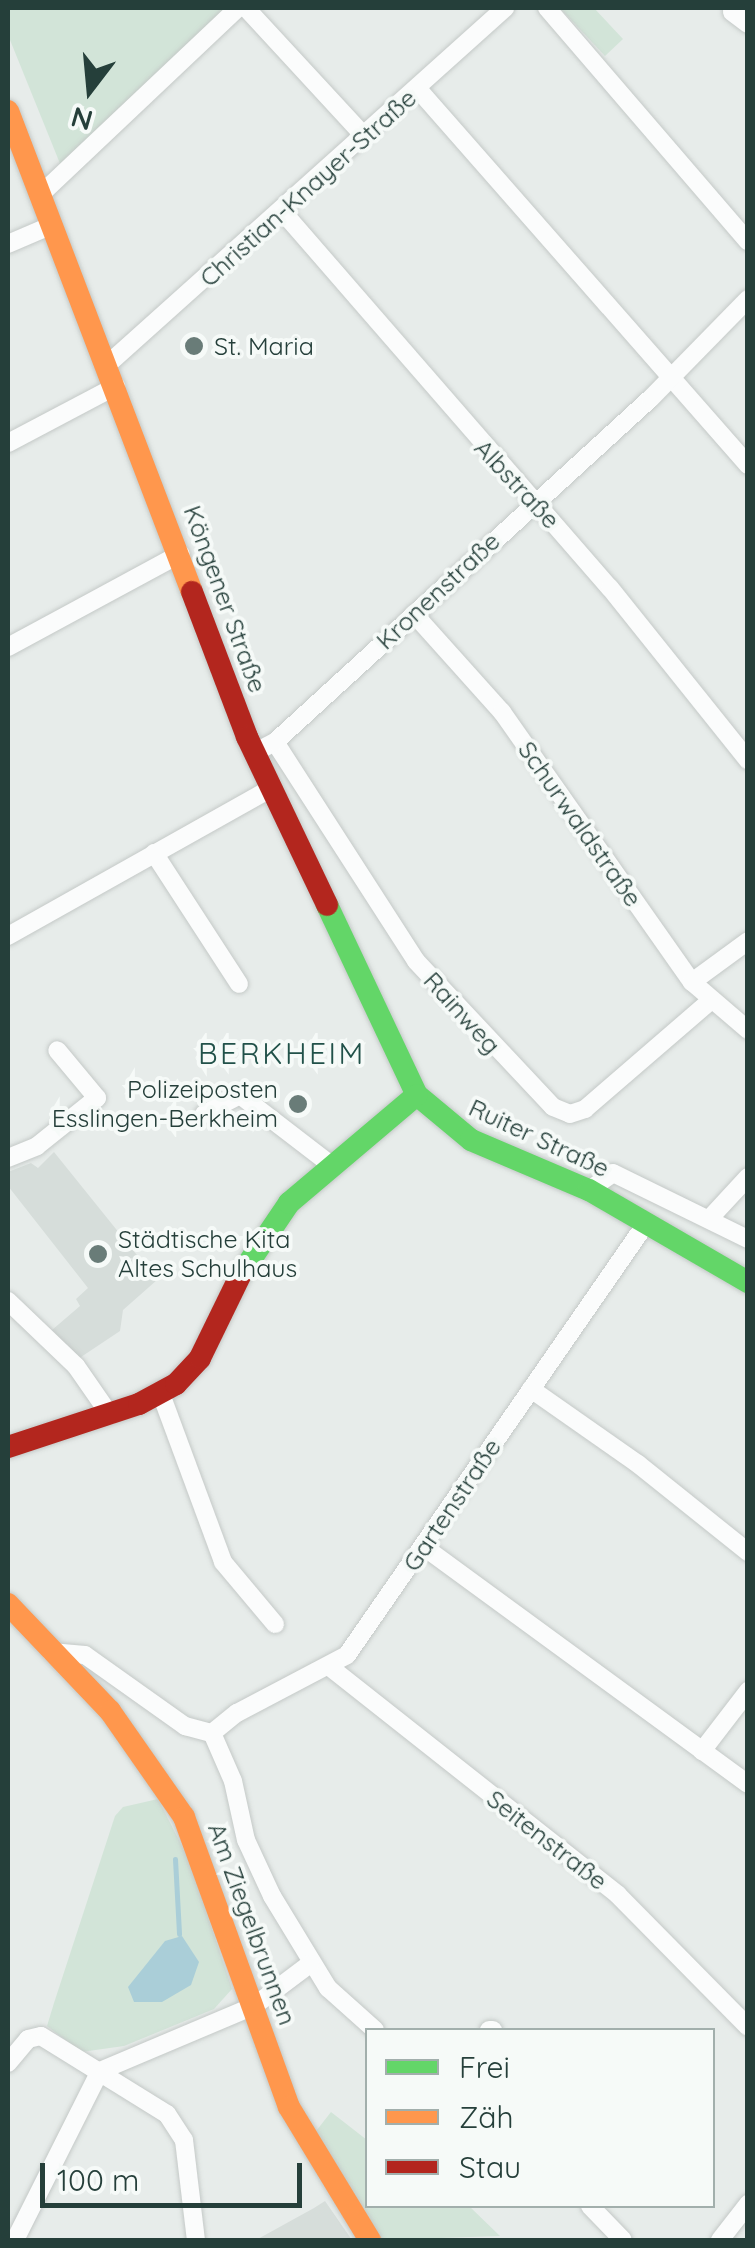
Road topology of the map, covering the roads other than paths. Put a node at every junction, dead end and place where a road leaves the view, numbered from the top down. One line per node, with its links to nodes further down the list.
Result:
1 (242, 8): 6 (street); 7 (street)
2 (505, 8): 4 (street, Christian-Knayer-Straße)
3 (547, 8): 10 (street)
4 (418, 88): 6 (street, Christian-Knayer-Straße); 14 (street)
5 (8, 111): 7 (street, Köngener Straße)
6 (364, 136): 8 (street, Christian-Knayer-Straße)
7 (39, 196): 9 (street, Köngener Straße)
8 (282, 211): 13 (street, Christian-Knayer-Straße); 17 (street, Albstraße)
9 (50, 226): 11 (street); 13 (street, Köngener Straße)
10 (748, 242)
11 (8, 244)
12 (748, 299): 14 (street, Kronenstraße)
13 (111, 375): 15 (street, Christian-Knayer-Straße); 18 (street, Köngener Straße)
14 (668, 377): 16 (street); 17 (street, Kronenstraße)
15 (8, 443)
16 (748, 465)
17 (534, 503): 19 (street, Kronenstraße); 22 (street, Albstraße)
18 (180, 554): 20 (street); 21 (street, Köngener Straße)
19 (414, 614): 21 (street, Kronenstraße); 27 (street, Schurwaldstraße)
20 (8, 647)
21 (264, 748): 23 (street, Köngener Straße); 29 (street, Rainweg)
22 (748, 760)
23 (270, 789): 24 (street); 32 (street, Köngener Straße)
24 (154, 854): 25 (street); 28 (street)
25 (8, 936)
26 (748, 941): 27 (street)
27 (692, 982): 29 (street, Schurwaldstraße)
28 (238, 984)
29 (709, 1002): 30 (street, Schurwaldstraße)
30 (748, 1030)
31 (56, 1050): 34 (street)
32 (418, 1095): 35 (street); 37 (street, Ruiter Straße)
33 (204, 1114): 35 (street)
34 (8, 1158)
35 (330, 1164): 44 (street)
36 (748, 1177): 38 (street)
37 (590, 1190): 38 (street); 39 (street, Ruiter Straße)
38 (710, 1218): 40 (street)
39 (645, 1225): 41 (street, Ruiter Straße); 43 (street, Gartenstraße)
40 (748, 1238)
41 (748, 1282)
42 (8, 1301): 45 (street)
43 (531, 1389): 47 (street, Gartenstraße); 48 (street)
44 (161, 1394): 45 (street); 50 (street)
45 (110, 1415): 46 (street)
46 (8, 1446)
47 (424, 1548): 52 (street, Gartenstraße); 55 (street)
48 (748, 1552)
49 (8, 1604): 51 (street, Am Ziegelbrunnen)
50 (275, 1624)
51 (51, 1652): 54 (street); 58 (street, Am Ziegelbrunnen)
52 (331, 1668): 54 (street, Gartenstraße); 59 (street, Seitenstraße)
53 (748, 1691): 55 (street)
54 (212, 1733): 57 (street)
55 (702, 1752): 56 (street)
56 (748, 1784)
57 (310, 1964): 58 (street); 60 (street)
58 (254, 2006): 62 (street); 67 (street, Am Ziegelbrunnen)
59 (748, 2027)
60 (373, 2028)
61 (8, 2063): 62 (street)
62 (100, 2071): 65 (street); 66 (street)
63 (748, 2204): 69 (street)
64 (593, 2208): 68 (street)
65 (14, 2240)
66 (196, 2240)
67 (370, 2240)
68 (624, 2240)
69 (720, 2240)

